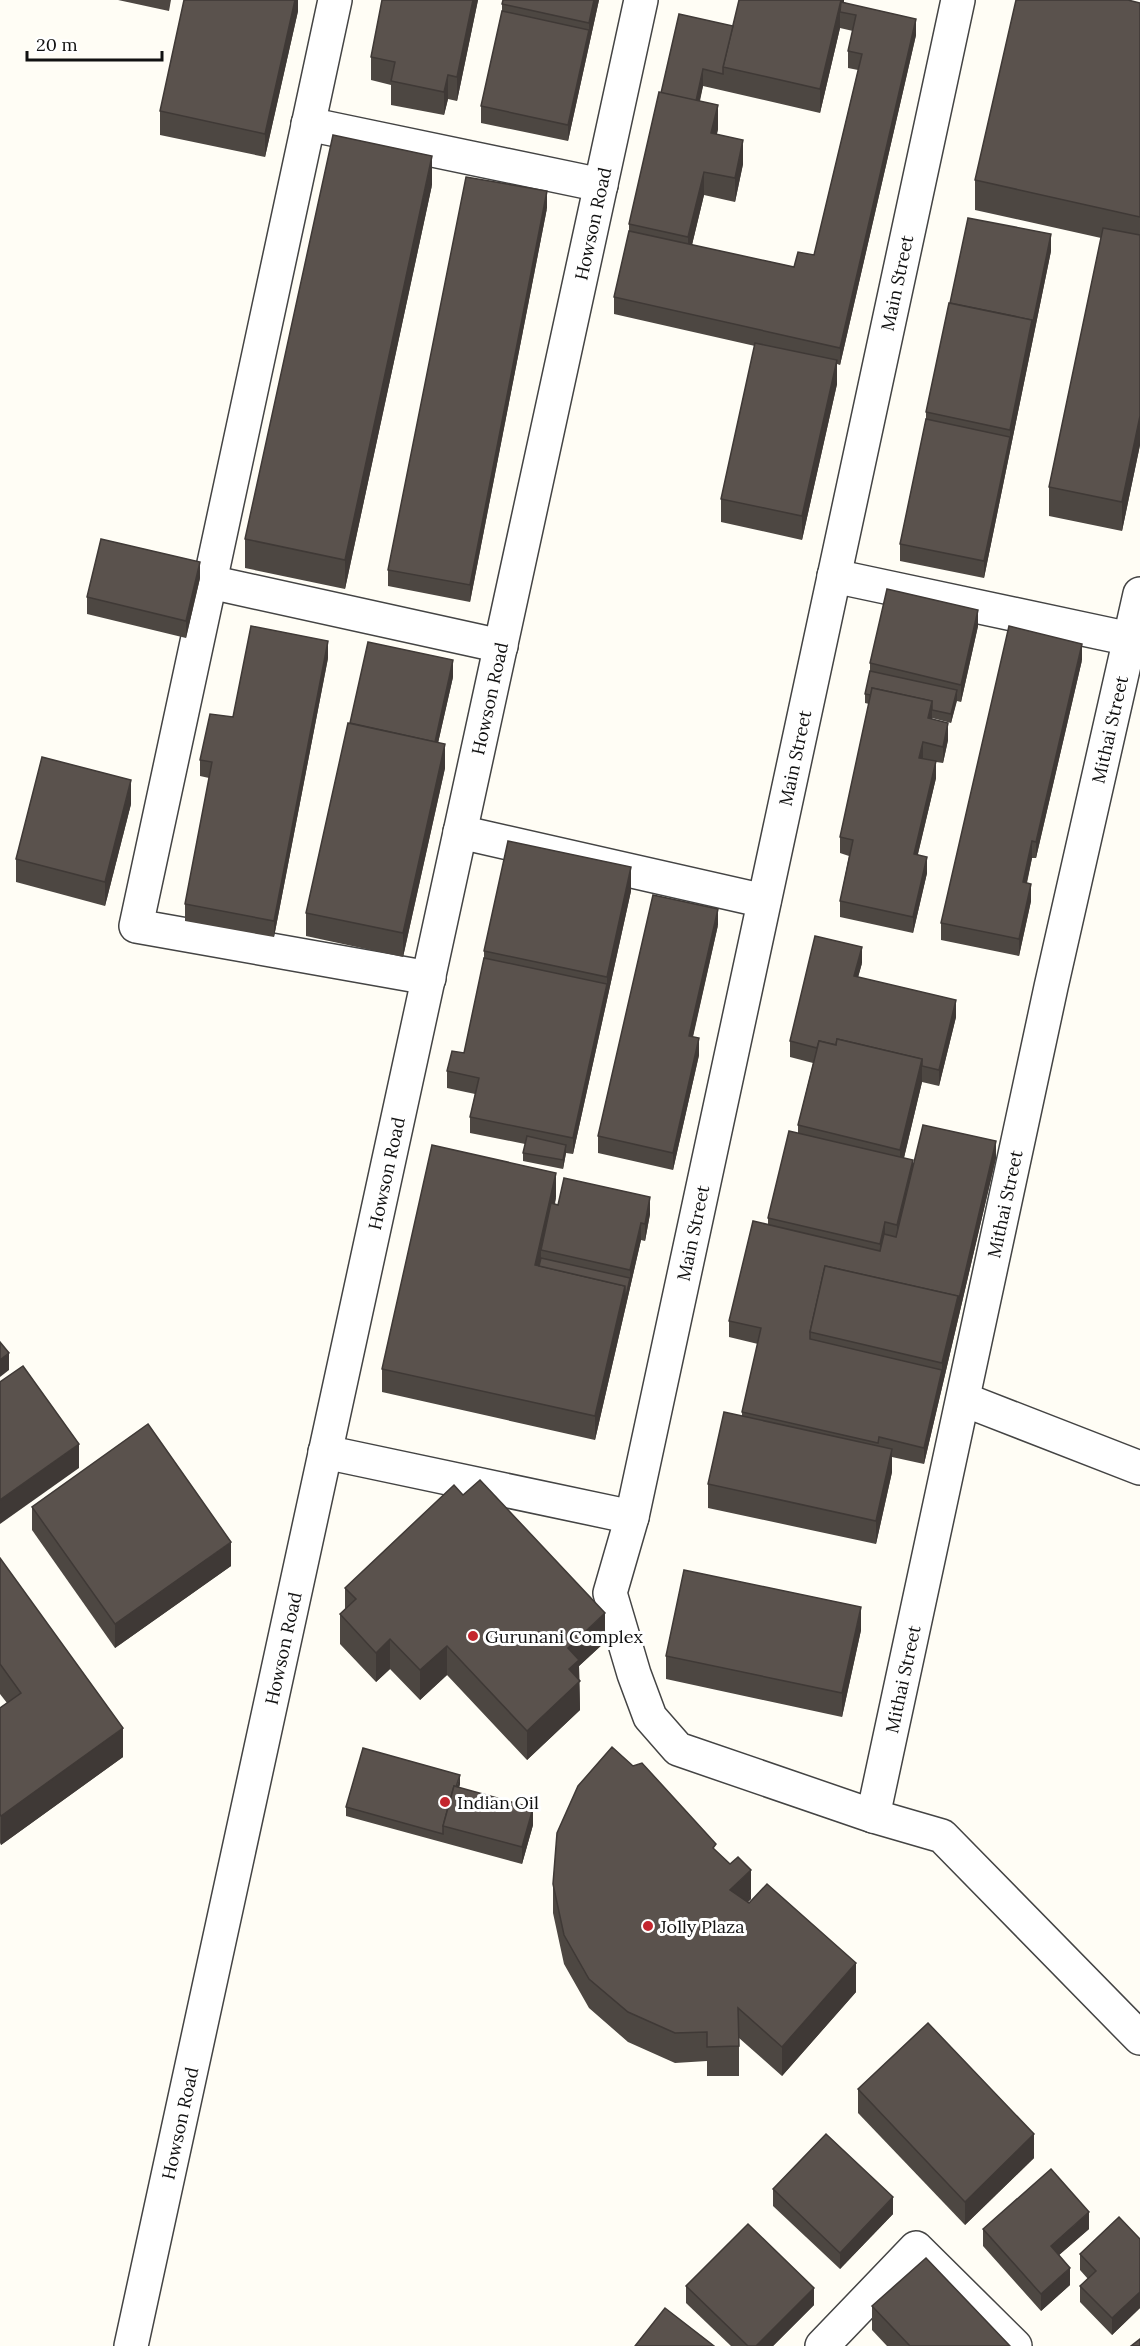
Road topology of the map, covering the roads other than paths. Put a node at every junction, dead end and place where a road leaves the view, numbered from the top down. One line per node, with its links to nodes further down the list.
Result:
1 (335, 0): 4 (street)
2 (641, 0): 5 (street, Howson Road)
3 (958, 0): 6 (street, Main Street)
4 (308, 124): 5 (street); 7 (street)
5 (601, 185): 10 (street, Howson Road)
6 (834, 576): 9 (street); 13 (street, Main Street)
7 (210, 582): 10 (street); 14 (street)
8 (1140, 594): 9 (street, Mithai Street)
9 (1130, 639): 11 (street, Mithai Street)
10 (501, 646): 12 (street, Howson Road)
11 (1128, 710): 15 (street, Mithai Street)
12 (460, 832): 13 (street); 14 (street, Howson Road)
13 (764, 901): 18 (street, Main Street)
14 (429, 978): 16 (street, Howson Road)
15 (965, 1400): 17 (street); 19 (street, Mithai Street)
16 (326, 1452): 18 (street); 21 (street, Howson Road)
17 (1140, 1468)
18 (632, 1517): 19 (street, Main Street)
19 (873, 1816): 20 (street, Main Street)
20 (1140, 2038)
21 (131, 2346)
22 (822, 2346): 23 (street)
23 (1015, 2346)

